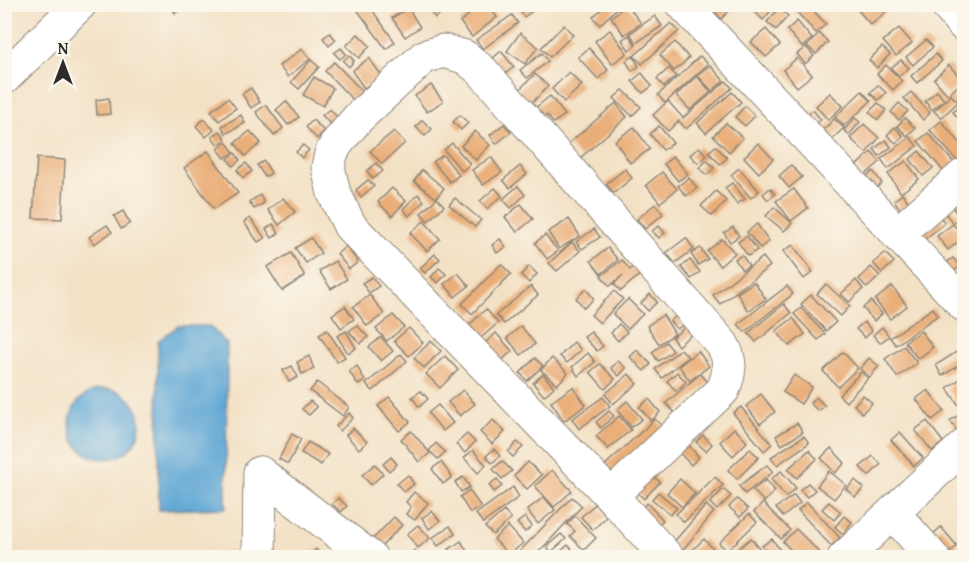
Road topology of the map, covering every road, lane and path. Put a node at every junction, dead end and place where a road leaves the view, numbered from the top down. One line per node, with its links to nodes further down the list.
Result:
1 (80, 4): 5 (street)
2 (683, 4): 7 (street)
3 (946, 4): 4 (street)
4 (964, 25)
5 (5, 76)
6 (964, 175): 7 (street)
7 (897, 234): 8 (street)
8 (964, 305)
9 (964, 446): 11 (street)
10 (611, 496): 10 (street); 14 (street)
11 (893, 513): 15 (street); 16 (street)
12 (259, 558): 13 (street)
13 (371, 558)
14 (668, 558)
15 (844, 558)
16 (933, 558)

